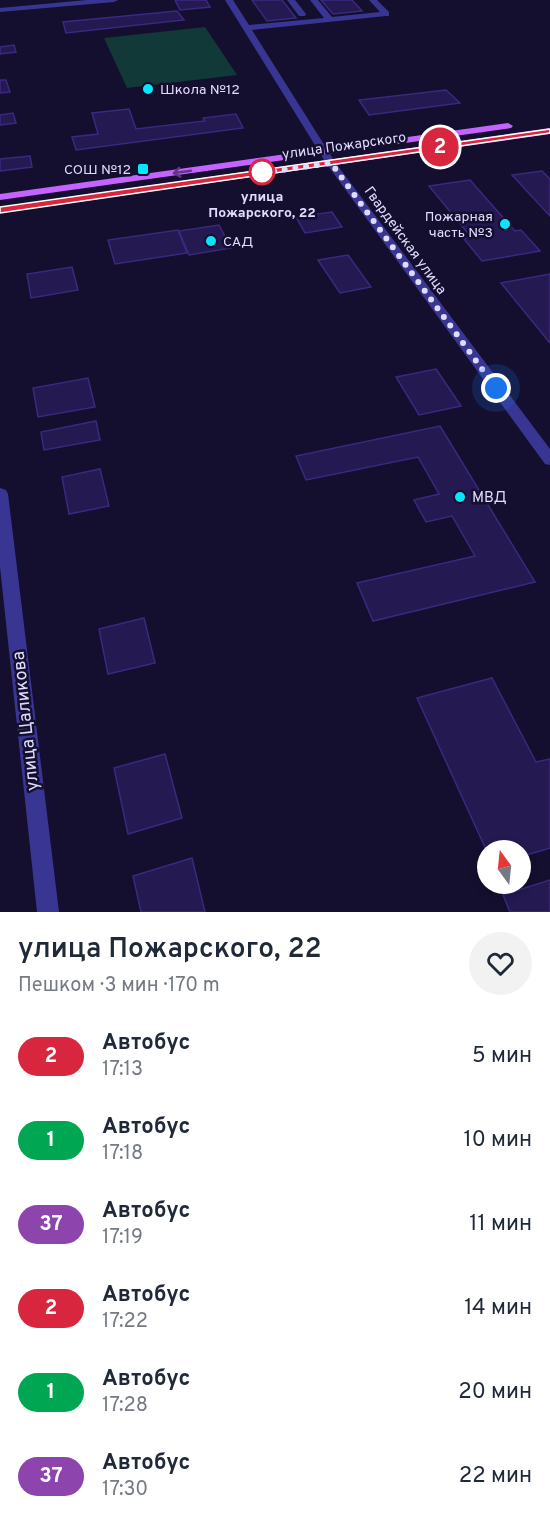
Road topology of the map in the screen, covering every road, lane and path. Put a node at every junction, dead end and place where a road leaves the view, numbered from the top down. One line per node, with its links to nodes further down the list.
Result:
1 (114, 0): 6 (street)
2 (229, 0): 9 (street, Гвардейская улица)
3 (291, 0): 7 (street)
4 (314, 0): 8 (street)
5 (373, 0): 8 (street)
6 (0, 10)
7 (302, 14)
8 (330, 20): 9 (street)
9 (248, 28): 12 (street, Гвардейская улица)
10 (550, 121): 12 (main road, улица Пожарского)
11 (550, 131): 12 (main road, улица Пожарского)
12 (327, 157): 13 (main road, улица Пожарского, one-way to 13); 14 (main road, улица Пожарского); 15 (street, Гвардейская улица)
13 (0, 197)
14 (0, 210)
15 (550, 460)
16 (0, 494): 17 (street, улица Цаликова)
17 (48, 912)

